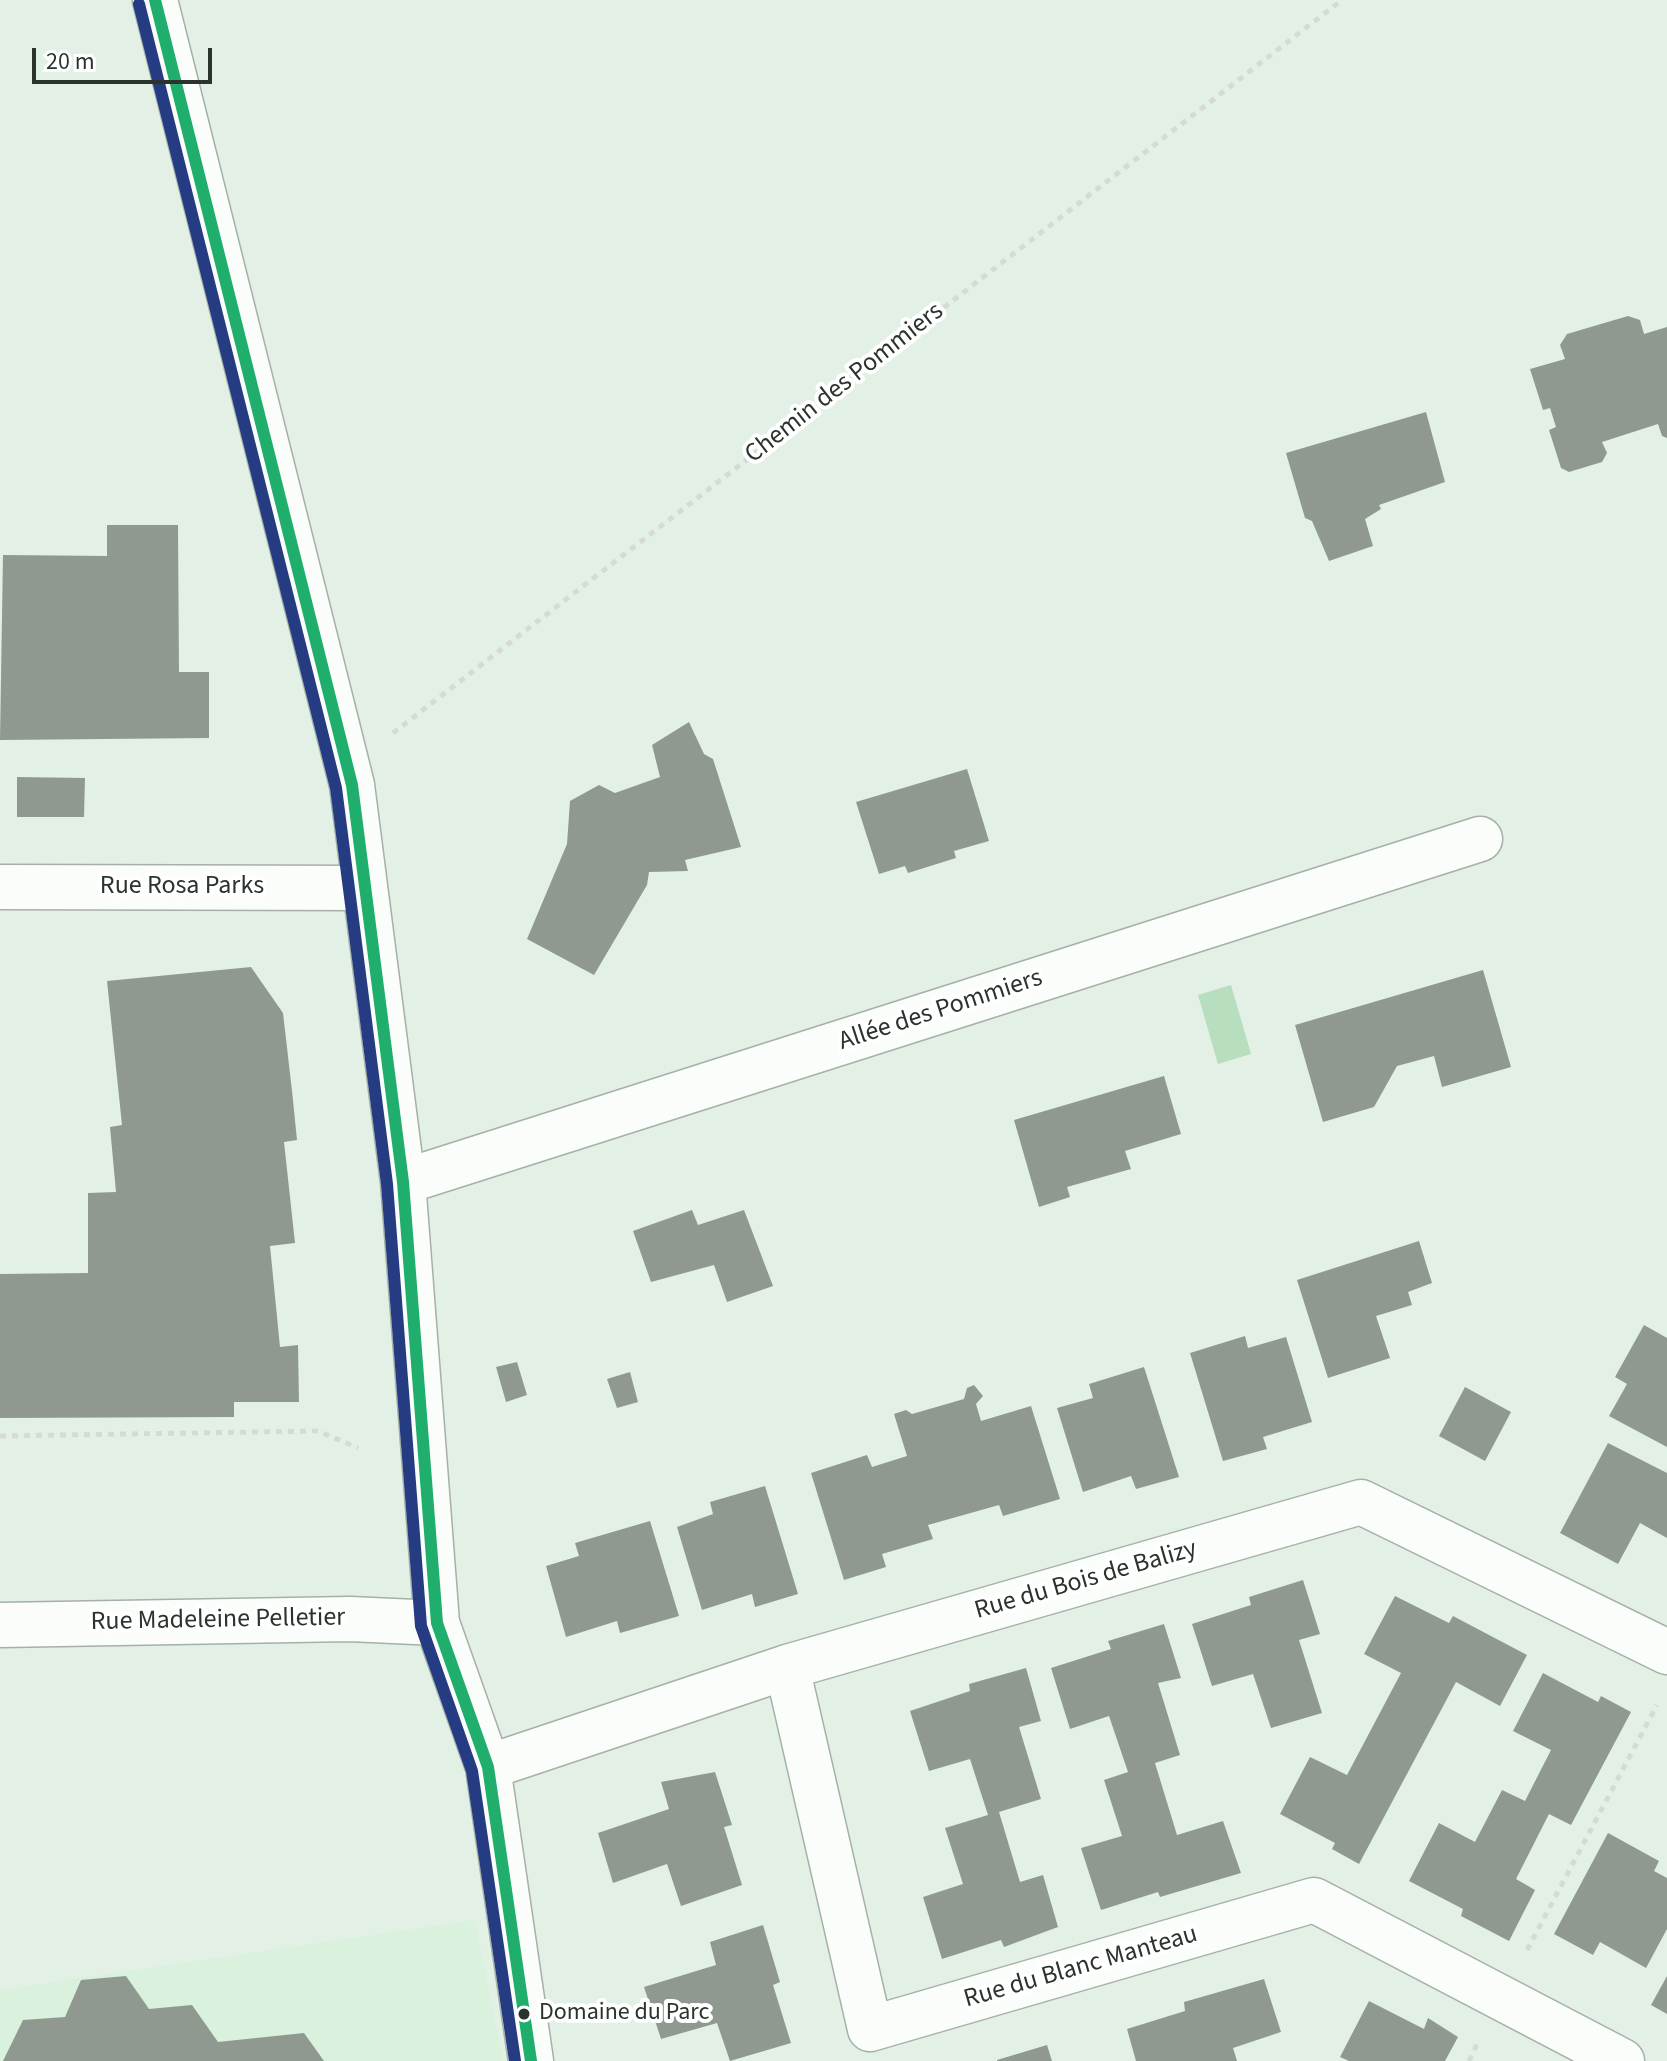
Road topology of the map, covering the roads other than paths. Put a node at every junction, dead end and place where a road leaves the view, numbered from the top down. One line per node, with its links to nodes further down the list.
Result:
1 (155, 0): 4 (street)
2 (1480, 839): 5 (street, Allée des Pommiers)
3 (0, 887): 4 (street, Rue Rosa Parks)
4 (364, 888): 5 (street)
5 (403, 1182): 6 (street)
6 (437, 1623): 7 (street, Rue Madeleine Pelletier); 10 (street)
7 (0, 1625)
8 (1667, 1652): 9 (street, Rue du Bois de Balizy)
9 (787, 1667): 10 (street, Rue du Bois de Balizy); 12 (street, Rue du Blanc Manteau)
10 (488, 1767): 11 (street)
11 (531, 2061)
12 (1622, 2061)

